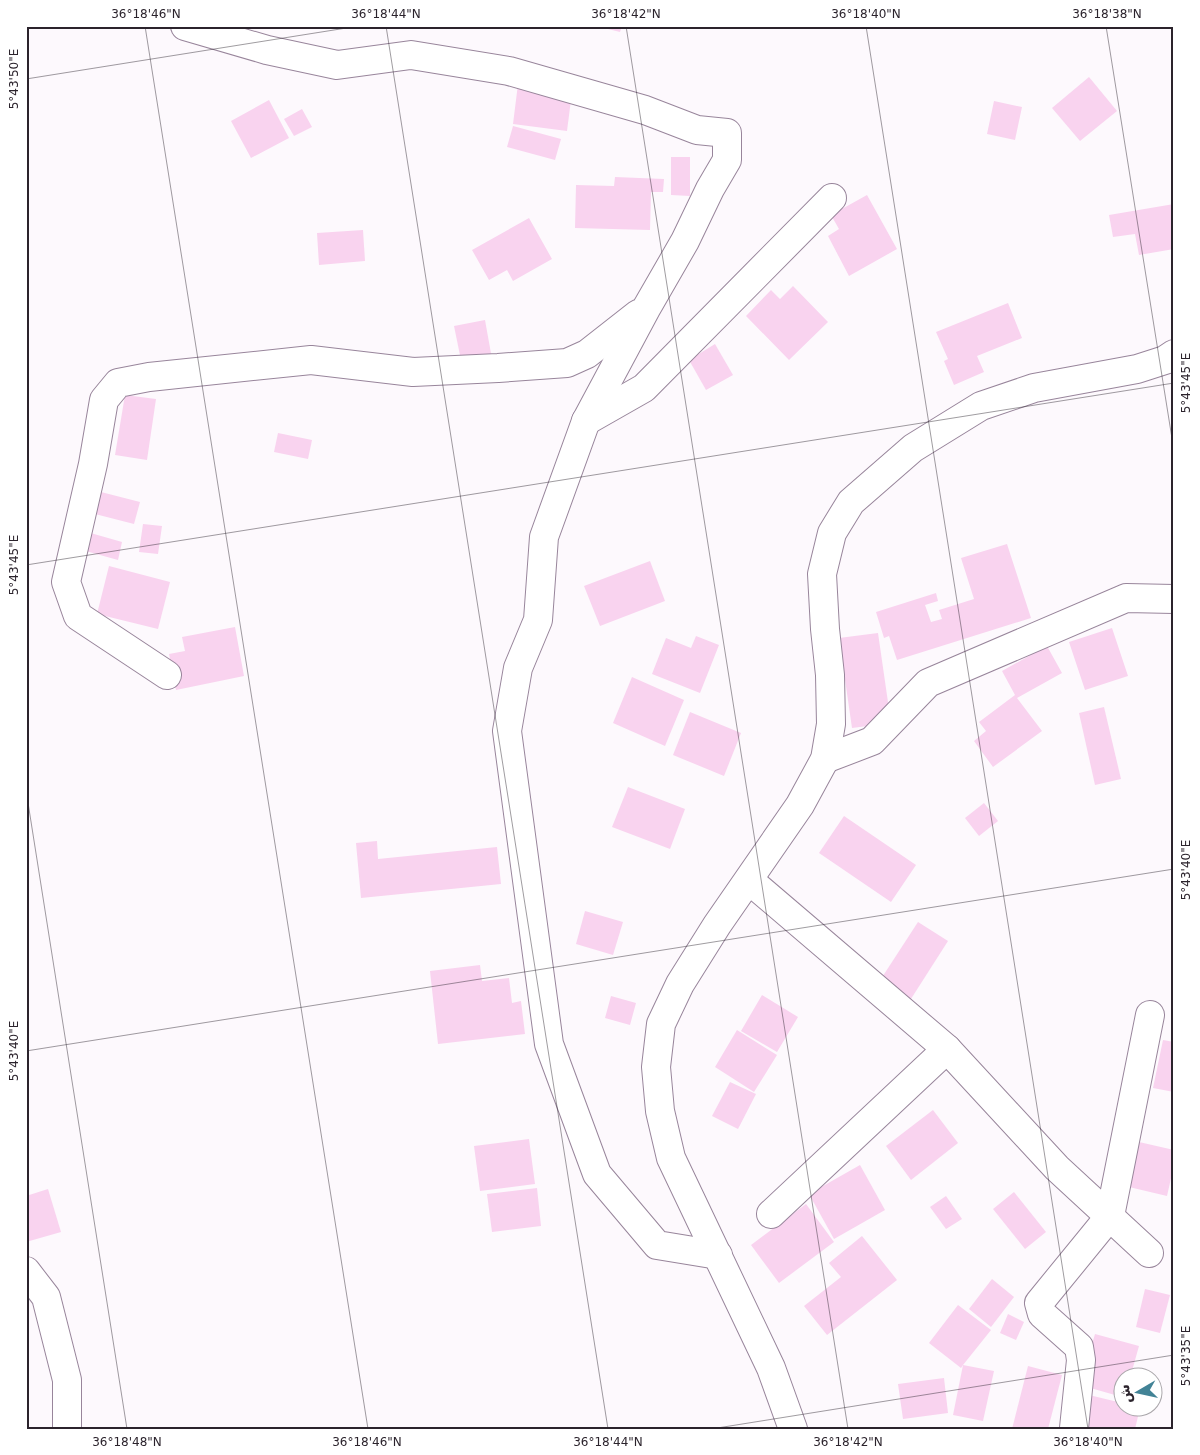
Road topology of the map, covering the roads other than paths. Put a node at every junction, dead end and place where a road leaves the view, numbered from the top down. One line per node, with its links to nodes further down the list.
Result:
1 (185, 26): 3 (street)
2 (832, 198): 5 (street)
3 (647, 307): 5 (street); 7 (street)
4 (1174, 354): 8 (street)
5 (586, 421): 15 (street)
6 (1174, 599): 8 (street)
7 (167, 675)
8 (825, 759): 9 (street)
9 (749, 880): 11 (street); 15 (street)
10 (1150, 1015): 13 (street)
11 (946, 1049): 12 (street); 13 (street)
12 (771, 1214)
13 (1110, 1216): 14 (street); 17 (street)
14 (1149, 1253)
15 (718, 1255): 19 (street)
16 (26, 1271): 18 (street)
17 (1074, 1428)
18 (67, 1429)
19 (793, 1429)

